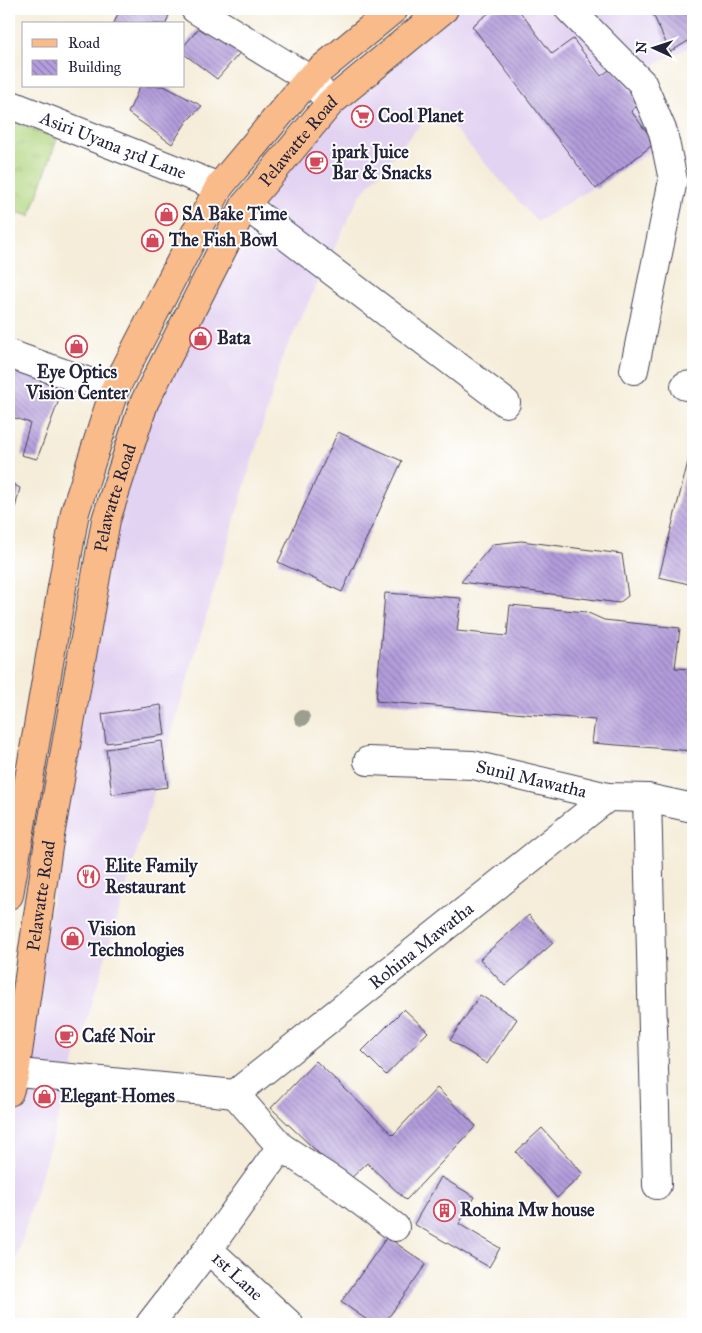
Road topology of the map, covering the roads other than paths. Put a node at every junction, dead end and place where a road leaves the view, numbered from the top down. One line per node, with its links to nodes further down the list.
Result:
1 (195, 9): 5 (street)
2 (394, 9): 5 (main road, Pelawatte Road)
3 (444, 9): 6 (main road, Pelawatte Road)
4 (569, 9): 11 (street)
5 (309, 79): 6 (street); 8 (main road, Pelawatte Road)
6 (331, 102): 9 (main road, Pelawatte Road)
7 (9, 104): 8 (street, Asiri Uyana 3rd Lane)
8 (219, 187): 12 (main road, Pelawatte Road)
9 (245, 205): 13 (street); 19 (main road, Pelawatte Road)
10 (9, 354): 12 (street)
11 (634, 370)
12 (114, 391): 18 (main road, Pelawatte Road)
13 (506, 403)
14 (368, 761): 15 (street, Sunil Mawatha)
15 (608, 798): 16 (street, Sunil Mawatha); 22 (street, Rohina Mawatha)
16 (647, 798): 17 (street, Sunil Mawatha); 24 (street)
17 (693, 808)
18 (13, 840): 19 (street); 20 (main road, Pelawatte Road)
19 (48, 847): 21 (main road, Pelawatte Road)
20 (9, 895)
21 (11, 1079): 22 (street)
22 (235, 1094): 23 (street)
23 (281, 1147): 25 (street); 26 (street)
24 (657, 1185)
25 (395, 1227)
26 (208, 1249): 27 (street); 28 (street, 1st Lane)
27 (150, 1324)
28 (289, 1324)

